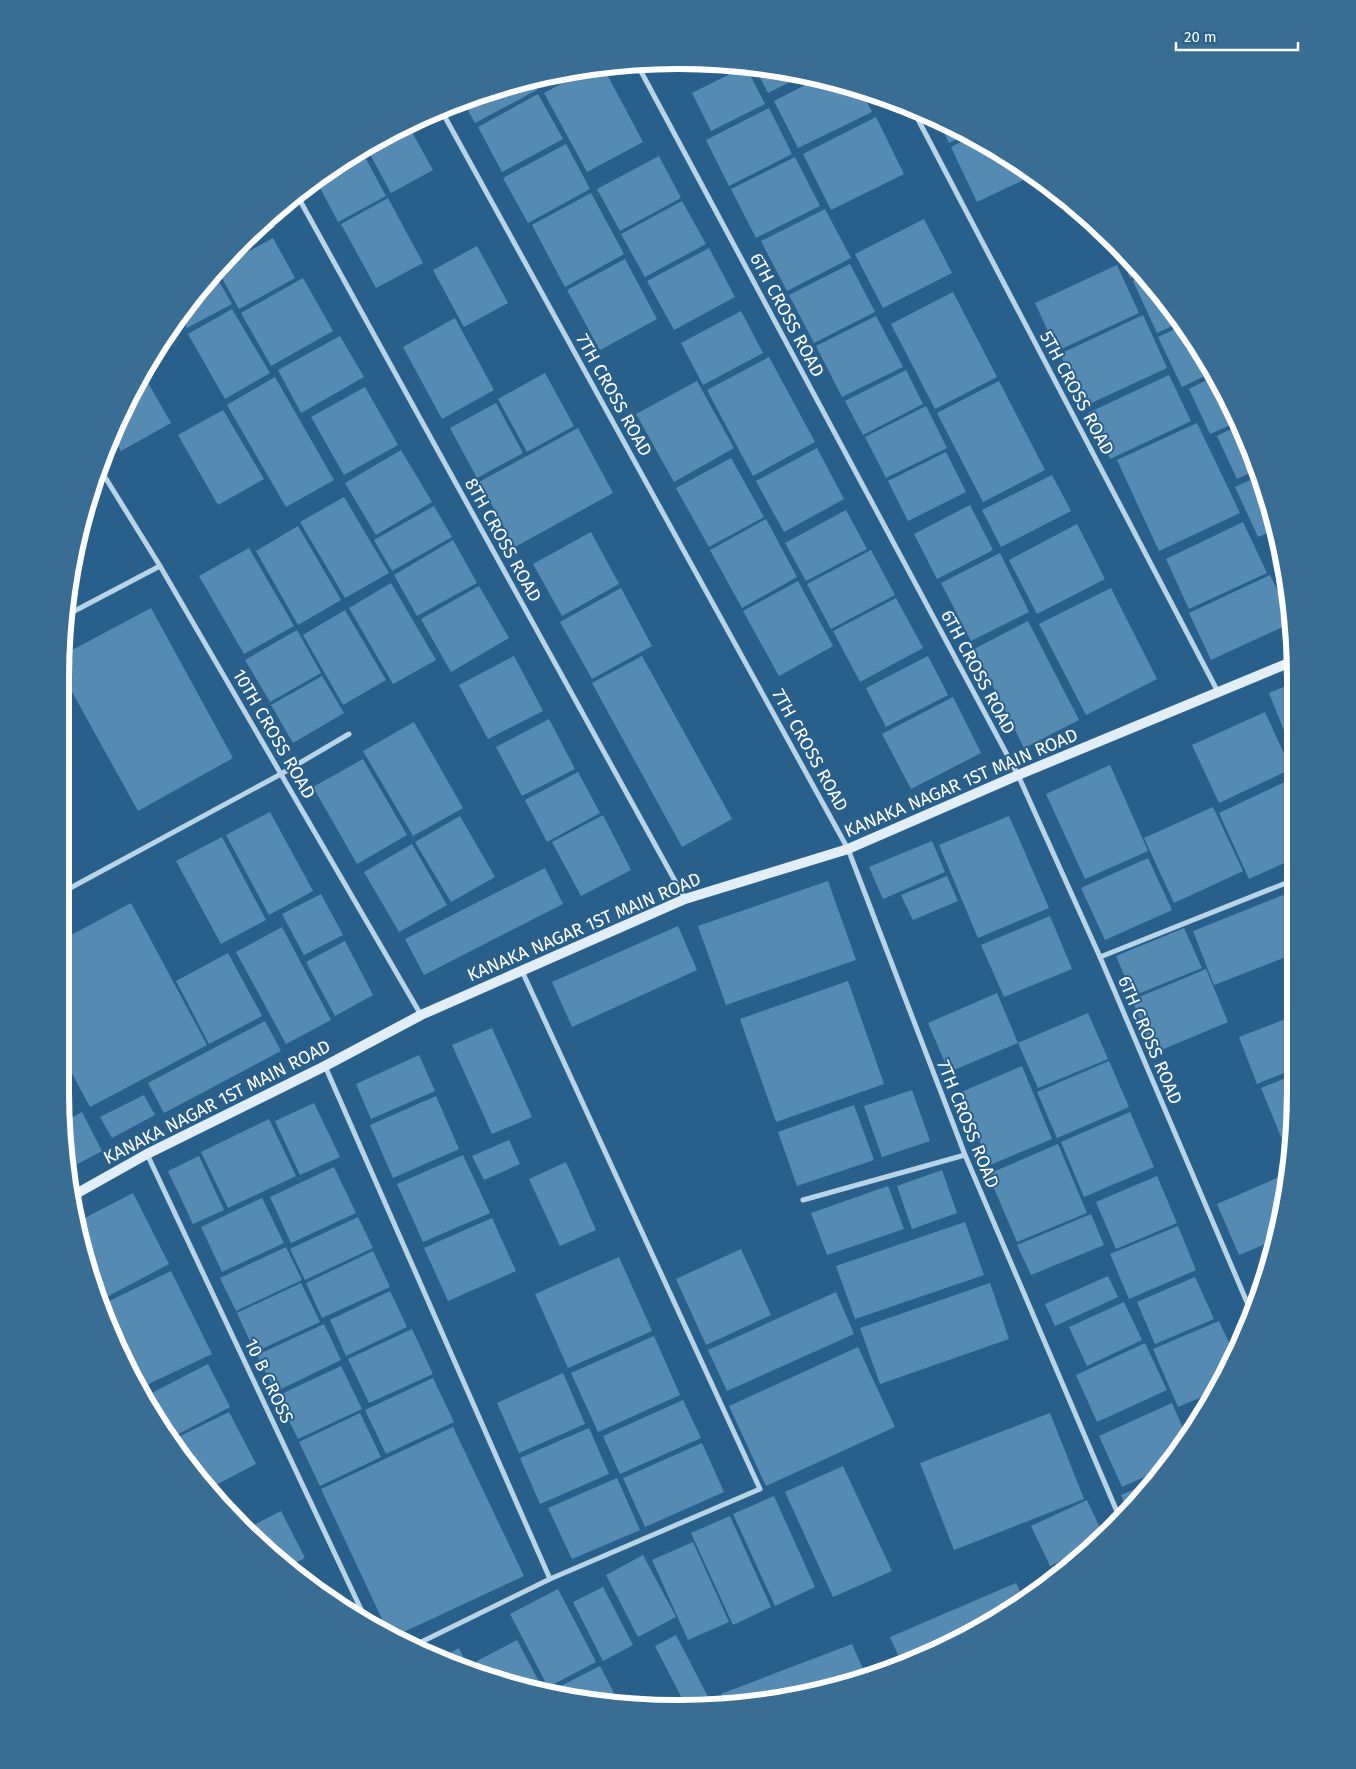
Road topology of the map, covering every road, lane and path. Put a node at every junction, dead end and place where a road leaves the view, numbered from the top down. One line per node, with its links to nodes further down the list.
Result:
1 (640, 70): 12 (street, 6TH CROSS ROAD)
2 (444, 115): 13 (street, 7TH CROSS ROAD)
3 (917, 118): 9 (street, 5TH CROSS ROAD)
4 (301, 200): 16 (street, 8TH CROSS ROAD)
5 (104, 475): 6 (street, 10TH CROSS ROAD)
6 (160, 566): 7 (street); 11 (street, 10TH CROSS ROAD)
7 (73, 612)
8 (1287, 664): 9 (street, KANAKA NAGAR 1ST MAIN ROAD)
9 (1218, 693): 12 (street, KANAKA NAGAR 1ST MAIN ROAD)
10 (349, 734): 11 (street)
11 (281, 774): 15 (street); 19 (street, 10TH CROSS ROAD)
12 (1018, 775): 13 (street, KANAKA NAGAR 1ST MAIN ROAD); 17 (street, 6TH CROSS ROAD)
13 (848, 849): 16 (street, KANAKA NAGAR 1ST MAIN ROAD); 22 (street, 7TH CROSS ROAD)
14 (1287, 883): 17 (street)
15 (69, 889)
16 (684, 899): 18 (street, KANAKA NAGAR 1ST MAIN ROAD)
17 (1100, 957): 25 (street, 6TH CROSS ROAD)
18 (522, 970): 19 (street, KANAKA NAGAR 1ST MAIN ROAD); 27 (street)
19 (422, 1014): 20 (street, KANAKA NAGAR 1ST MAIN ROAD)
20 (325, 1066): 21 (street, KANAKA NAGAR 1ST MAIN ROAD); 27 (street)
21 (147, 1154): 23 (street, KANAKA NAGAR 1ST MAIN ROAD); 28 (street, 10 B CROSS)
22 (965, 1155): 24 (street); 26 (street, 7TH CROSS ROAD)
23 (77, 1193)
24 (803, 1200)
25 (1248, 1305)
26 (1117, 1514)
27 (550, 1579): 29 (street)
28 (362, 1612)
29 (421, 1643)

